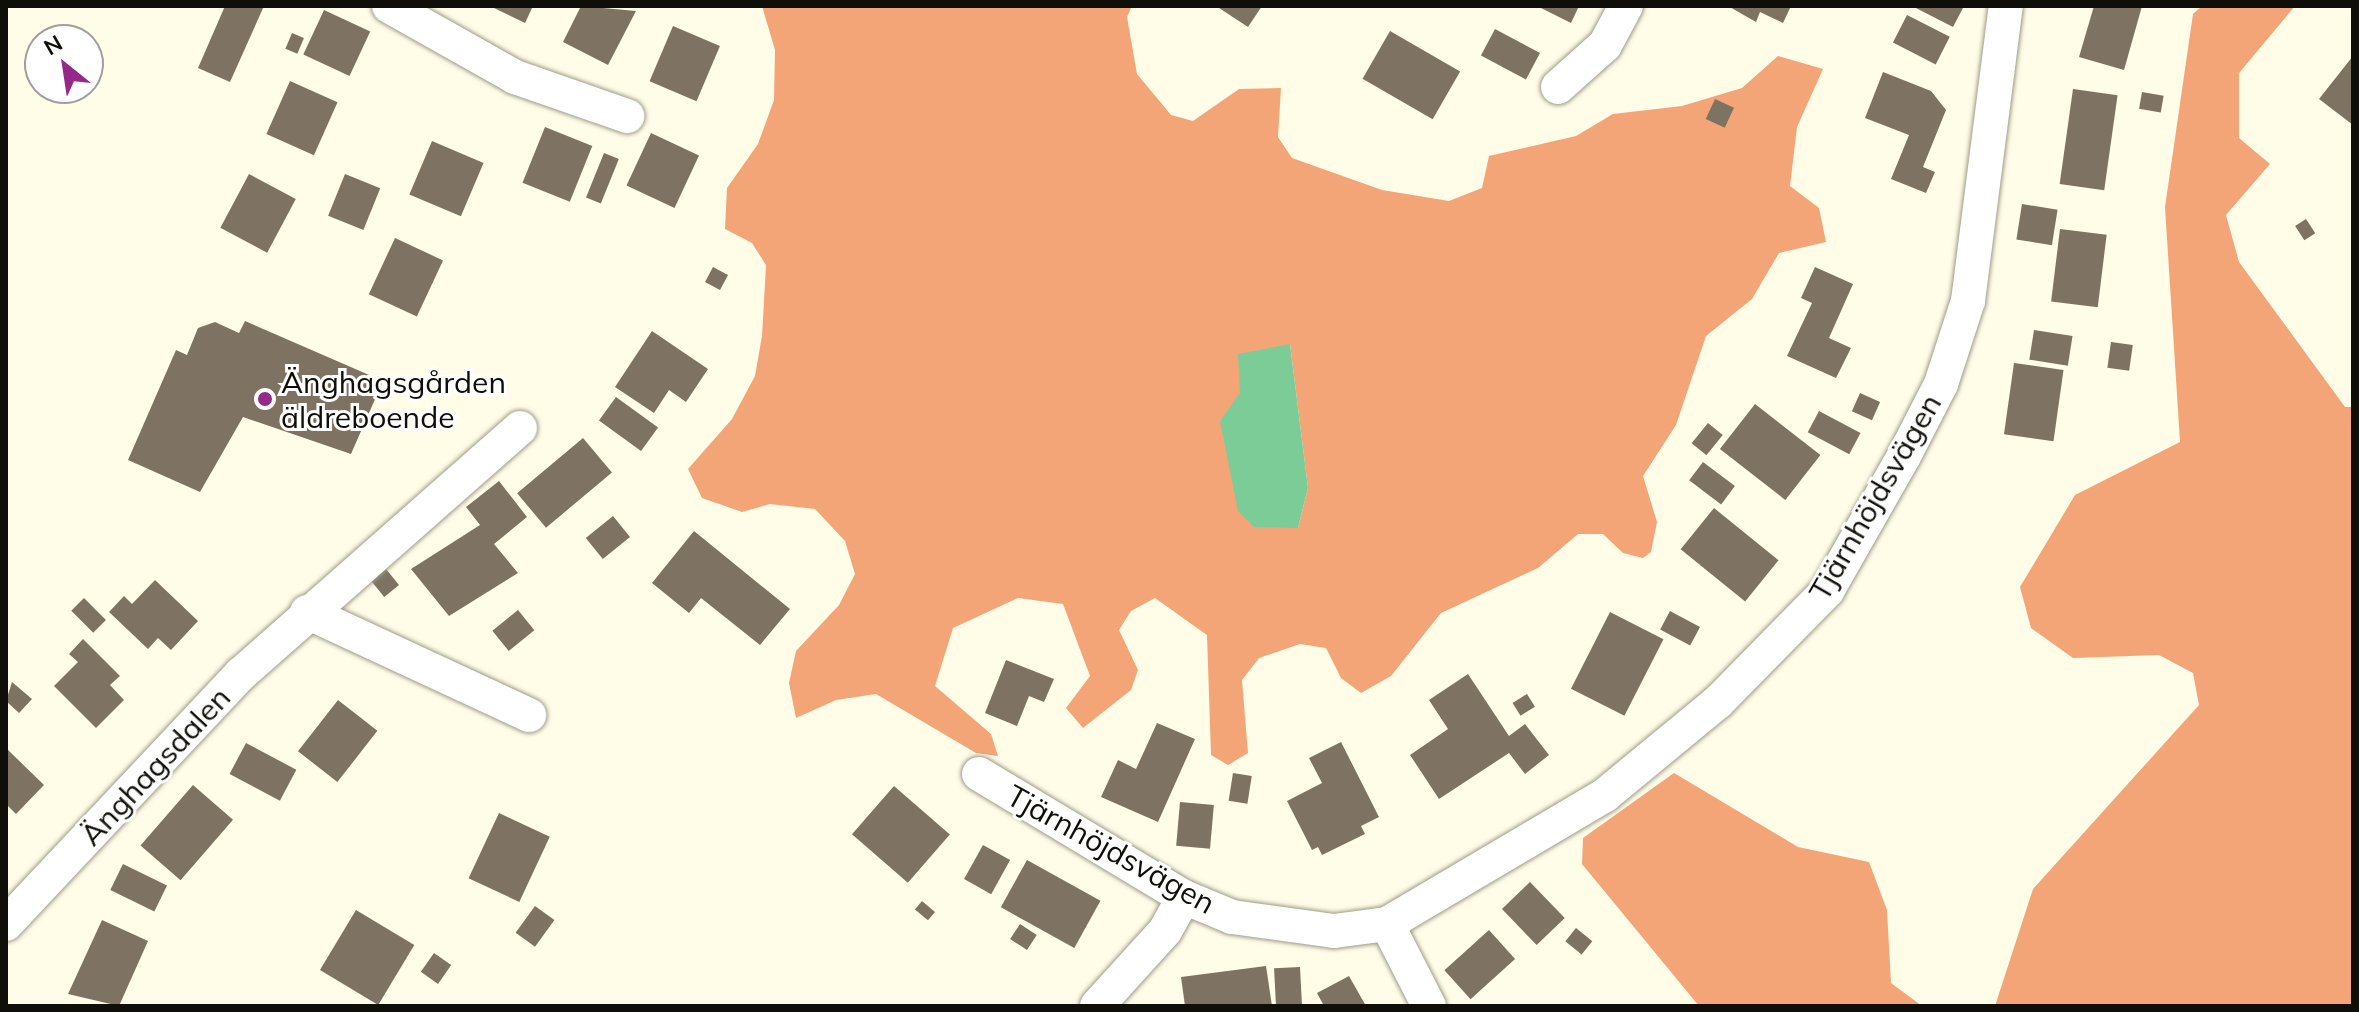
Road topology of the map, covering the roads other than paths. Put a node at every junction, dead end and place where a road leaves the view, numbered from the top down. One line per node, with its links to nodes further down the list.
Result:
1 (389, 6): 5 (street)
2 (1626, 6): 4 (street)
3 (2006, 6): 12 (street, Tjärnhöjdsvägen)
4 (1558, 87)
5 (627, 116)
6 (520, 428): 7 (street, Änghagsdalen)
7 (307, 612): 8 (street); 11 (street, Änghagsdalen)
8 (529, 715)
9 (979, 774): 10 (street, Tjärnhöjdsvägen)
10 (1184, 897): 12 (street, Tjärnhöjdsvägen); 13 (street)
11 (6, 924)
12 (1387, 924): 14 (street)
13 (1097, 1006)
14 (1429, 1006)

